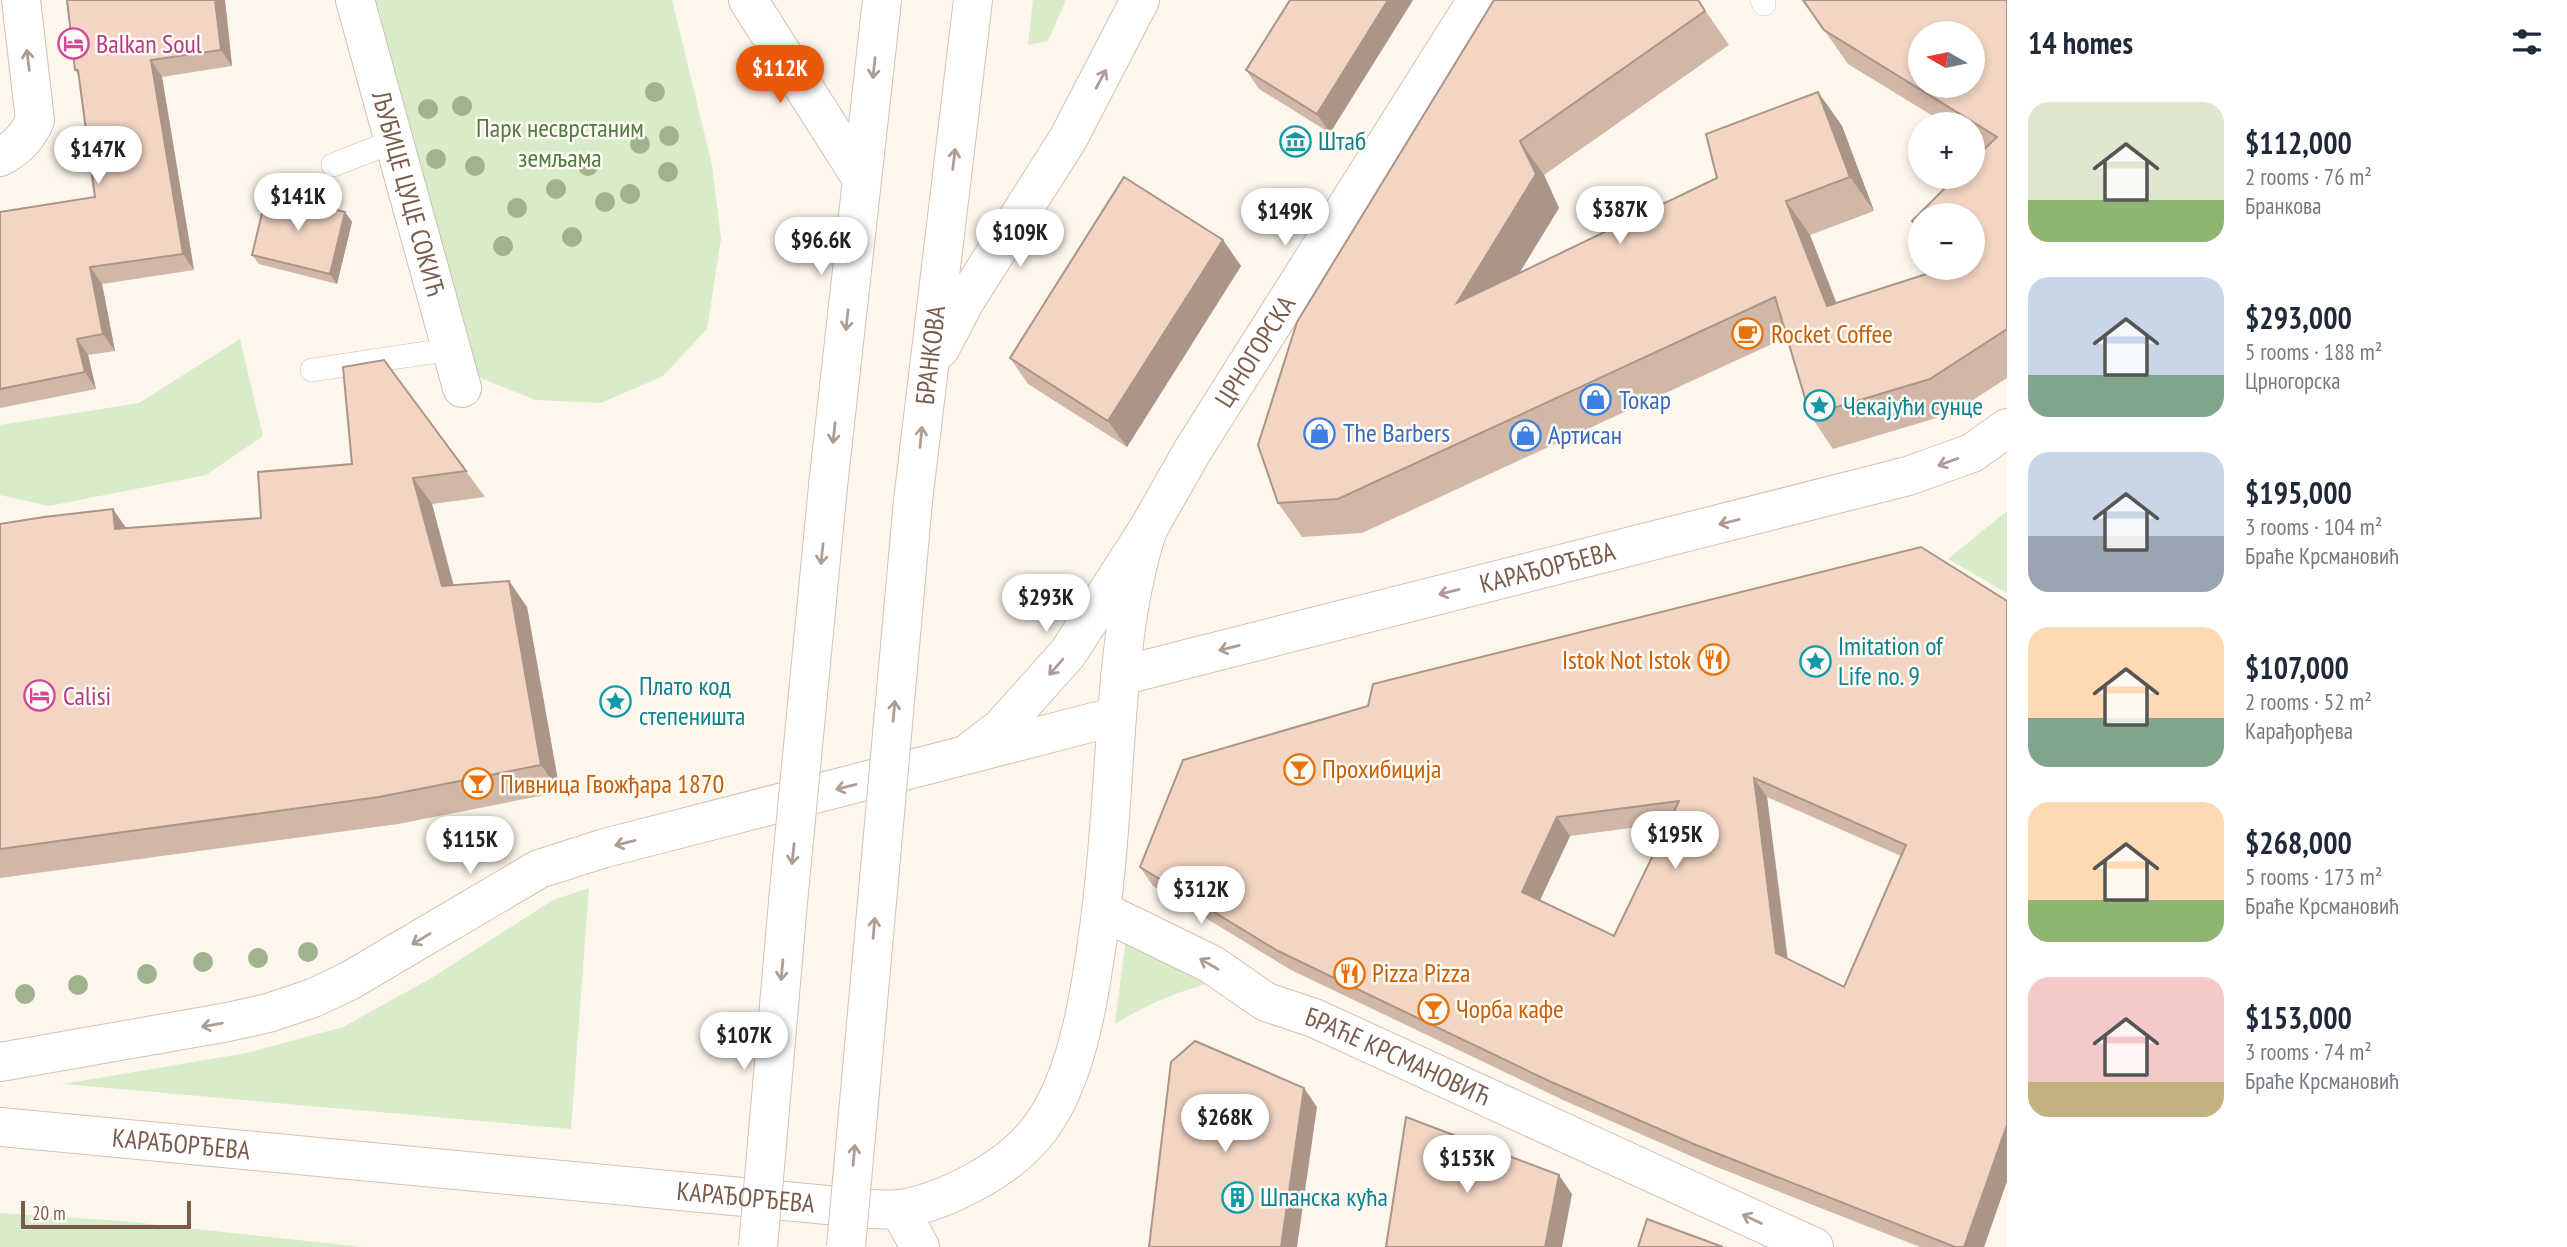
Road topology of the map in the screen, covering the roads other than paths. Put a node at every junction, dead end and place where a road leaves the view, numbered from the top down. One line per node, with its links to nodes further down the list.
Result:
1 (22, 0): 9 (main road, one-way to 1)
2 (355, 0): 8 (main road, ЉУБИЦЕ ЦУЦЕ СОКИЋ)
3 (748, 0): 11 (main road)
4 (882, 0): 11 (main road, one-way to 11)
5 (973, 0): 14 (main road, БРАНКОВА, one-way to 5)
6 (1140, 0): 14 (main road, one-way to 6)
7 (1477, 0): 17 (main road, ЦРНОГОРСКА)
8 (394, 141): 10 (lane); 12 (main road, ЉУБИЦЕ ЦУЦЕ СОКИЋ)
9 (0, 157)
10 (333, 165)
11 (862, 179): 25 (main road, one-way to 25, bridge)
12 (452, 349): 13 (lane); 15 (main road, ЉУБИЦЕ ЦУЦЕ СОКИЋ)
13 (312, 370)
14 (928, 373): 26 (main road, БРАНКОВА, one-way to 14, bridge)
15 (462, 388)
16 (2007, 428): 18 (main road, КАРАЂОРЂЕВА, one-way to 18)
17 (1148, 529): 18 (main road, ЦРНОГОРСКА); 20 (main road, ЦРНОГОРСКА, one-way to 20)
18 (1120, 676): 19 (main road, КАРАЂОРЂЕВА)
19 (1117, 716): 20 (main road); 21 (main road, КАРАЂОРЂЕВА)
20 (959, 758): 22 (main road, one-way to 22)
21 (1102, 911): 24 (main road, КАРАЂОРЂЕВА); 28 (main road, БРАЋЕ КРСМАНОВИЋ, one-way to 21)
22 (0, 1062)
23 (2, 1126): 24 (main road, КАРАЂОРЂЕВА)
24 (899, 1209): 27 (main road)
25 (758, 1247)
26 (846, 1247)
27 (920, 1247)
28 (1814, 1247)

